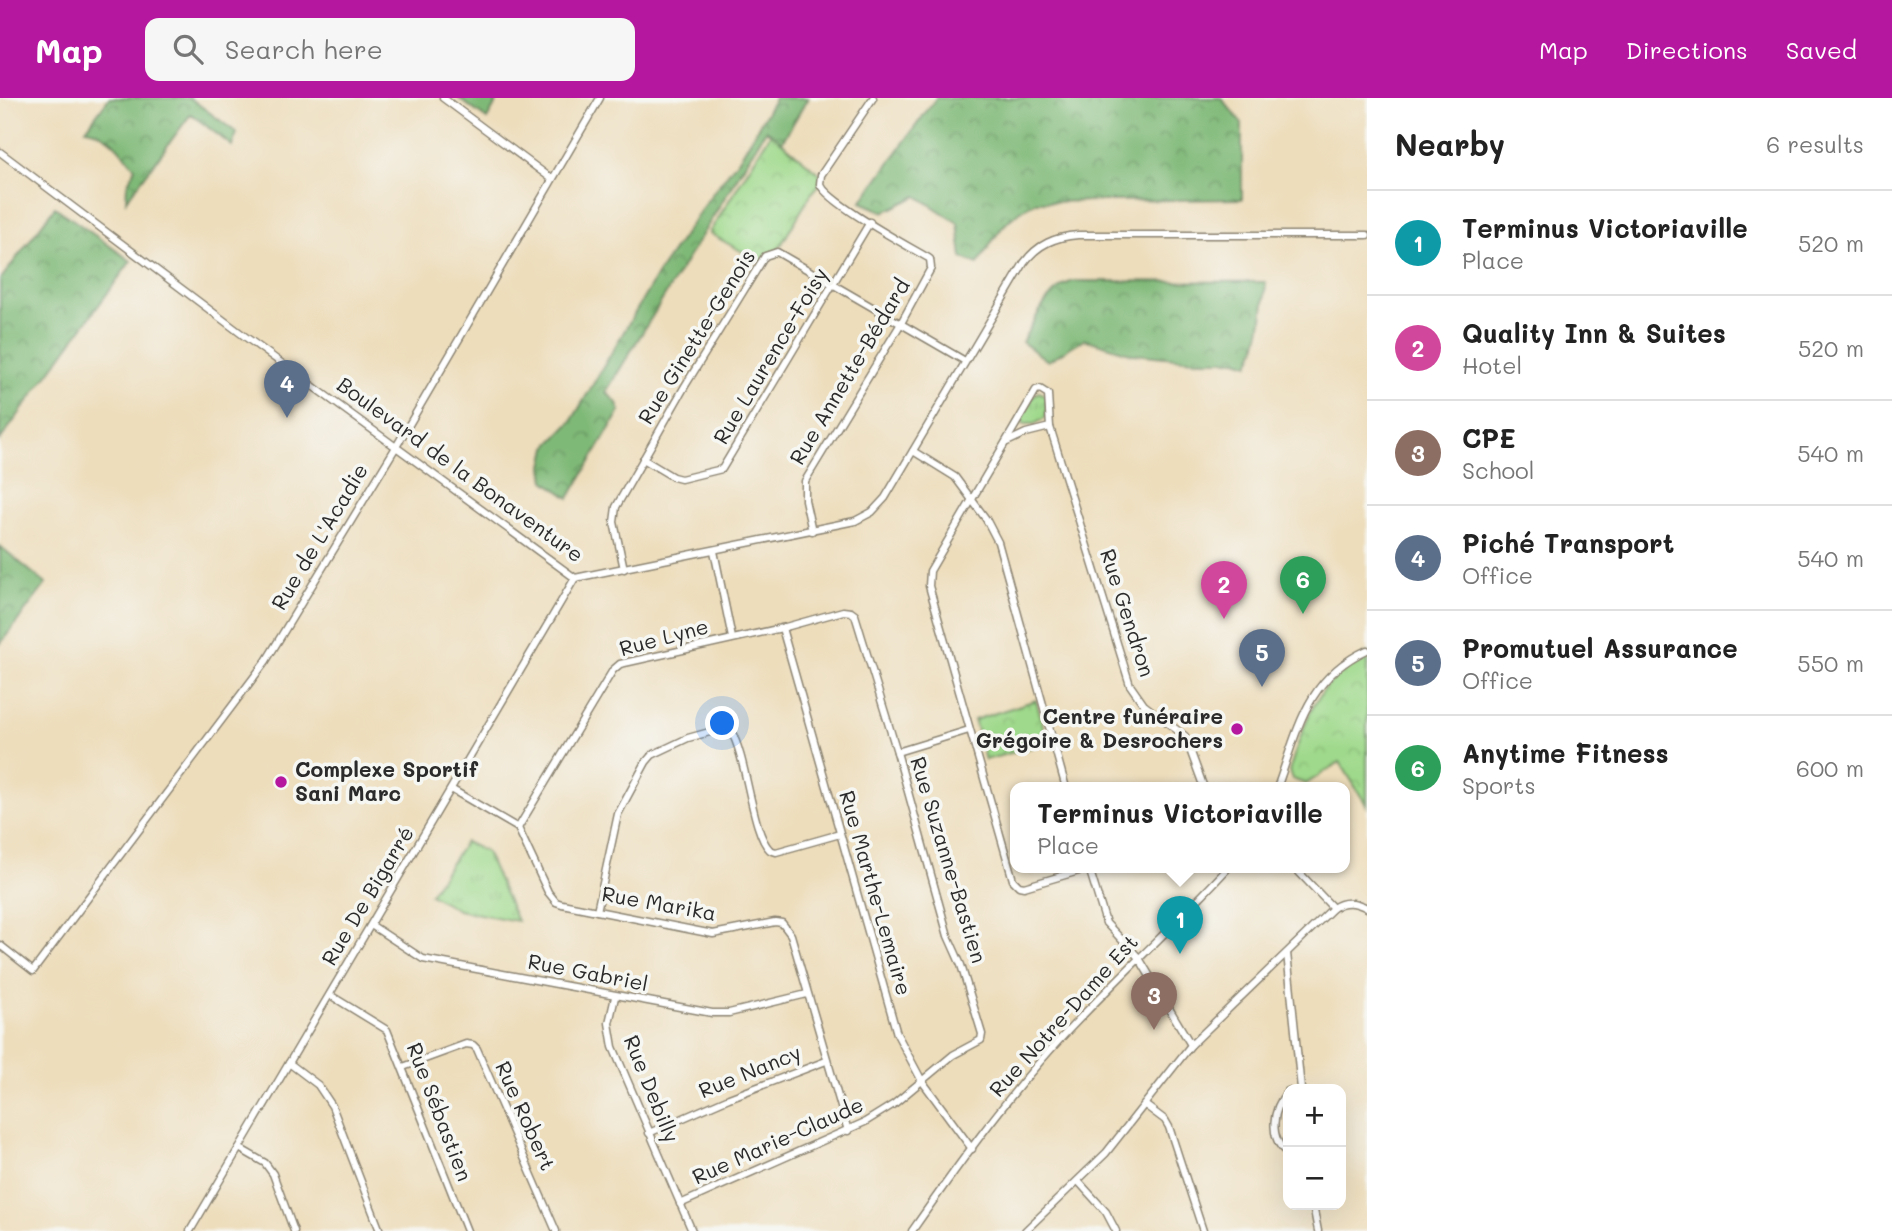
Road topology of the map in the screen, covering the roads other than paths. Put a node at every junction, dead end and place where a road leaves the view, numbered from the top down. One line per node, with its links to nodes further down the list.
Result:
1 (443, 98): 5 (street)
2 (600, 98): 5 (street, Rue de L'Acadie)
3 (873, 98): 6 (street)
4 (0, 152): 13 (street, Boulevard de la Bonaventure)
5 (552, 179): 13 (street, Rue de L'Acadie)
6 (870, 222): 8 (street, Rue Laurence-Foisy); 9 (street, Rue Annette-Bédard)
7 (1367, 235): 10 (street, Boulevard de la Bonaventure)
8 (833, 286): 9 (street, Rue Ginette-Genois); 15 (street, Rue Laurence-Foisy); 15 (street, Rue Ginette-Genois)
9 (900, 324): 10 (street, Rue Ginette-Genois); 17 (street, Rue Annette-Bédard)
10 (965, 361): 14 (street, Boulevard de la Bonaventure)
11 (1050, 427): 12 (street); 12 (street, Rue Gendron); 28 (street, Rue Gendron)
12 (1005, 443): 16 (street)
13 (396, 447): 20 (street, Boulevard de la Bonaventure); 43 (street, Rue de L'Acadie)
14 (913, 451): 16 (street); 17 (street, Boulevard de la Bonaventure)
15 (643, 459): 19 (street, Rue Ginette-Genois)
16 (972, 499): 25 (street); 27 (street)
17 (812, 531): 18 (street, Boulevard de la Bonaventure)
18 (714, 551): 19 (street, Boulevard de la Bonaventure); 23 (street)
19 (624, 569): 20 (street, Boulevard de la Bonaventure)
20 (575, 578): 30 (street, Rue De Bigarré)
21 (858, 621): 22 (street, Rue Lyne); 26 (street, Rue Suzanne-Bastien)
22 (782, 628): 23 (street, Rue Lyne); 32 (street, Rue Marthe-Lemaire)
23 (732, 638): 31 (street, Rue Lyne)
24 (1367, 650): 29 (street)
25 (969, 730): 26 (street); 33 (street)
26 (897, 752): 53 (street, Rue Suzanne-Bastien)
27 (1064, 782)
28 (1202, 782)
29 (1280, 782)
30 (451, 789): 31 (street); 42 (street, Rue De Bigarré)
31 (518, 828): 41 (street, Rue Marika)
32 (840, 834): 41 (street); 53 (street, Rue Marthe-Lemaire)
33 (1010, 870)
34 (1011, 873): 35 (street)
35 (1072, 873)
36 (1091, 873): 45 (street)
37 (1223, 873): 45 (street, Rue Notre-Dame Est)
38 (1300, 873): 39 (street)
39 (1333, 908): 40 (street); 44 (street)
40 (1367, 908)
41 (597, 911): 46 (street, Rue Marika)
42 (371, 925): 47 (street, Rue De Bigarré); 48 (street, Rue Gabriel)
43 (0, 945)
44 (1287, 953): 49 (street); 54 (street)
45 (1139, 958): 49 (street); 61 (street, Rue Notre-Dame Est)
46 (807, 994): 48 (street, Rue Gabriel); 50 (street, Rue Marika)
47 (330, 995): 51 (street, Rue De Bigarré); 52 (street, Rue Sébastien)
48 (615, 997): 58 (street, Rue Debilly)
49 (1191, 1045): 56 (street)
50 (826, 1061): 57 (street, Rue Marika); 58 (street, Rue Nancy)
51 (289, 1063): 60 (street, Rue De Bigarré); 68 (street)
52 (403, 1068): 69 (street, Rue Sébastien); 70 (street, Rue Robert)
53 (922, 1081): 57 (street, Rue Marie-Claude); 61 (street, Rue Marthe-Lemaire)
54 (1300, 1084)
55 (1283, 1098): 59 (street)
56 (1145, 1105): 62 (street); 76 (street)
57 (848, 1131): 63 (street, Rue Marie-Claude)
58 (649, 1133): 63 (street, Rue Debilly)
59 (1283, 1147)
60 (239, 1148): 66 (street, Rue De Bigarré); 67 (street)
61 (972, 1149): 65 (street, Rue Notre-Dame Est)
62 (1078, 1181): 74 (street); 75 (street)
63 (680, 1204): 71 (street, Rue Debilly)
64 (1314, 1210): 77 (street)
65 (919, 1221): 72 (street, Rue Notre-Dame Est); 73 (street)
66 (190, 1231)
67 (294, 1231)
68 (380, 1231)
69 (467, 1231)
70 (556, 1231)
71 (692, 1231)
72 (912, 1231)
73 (922, 1231)
74 (1025, 1231)
75 (1116, 1231)
76 (1203, 1231)
77 (1318, 1231)

